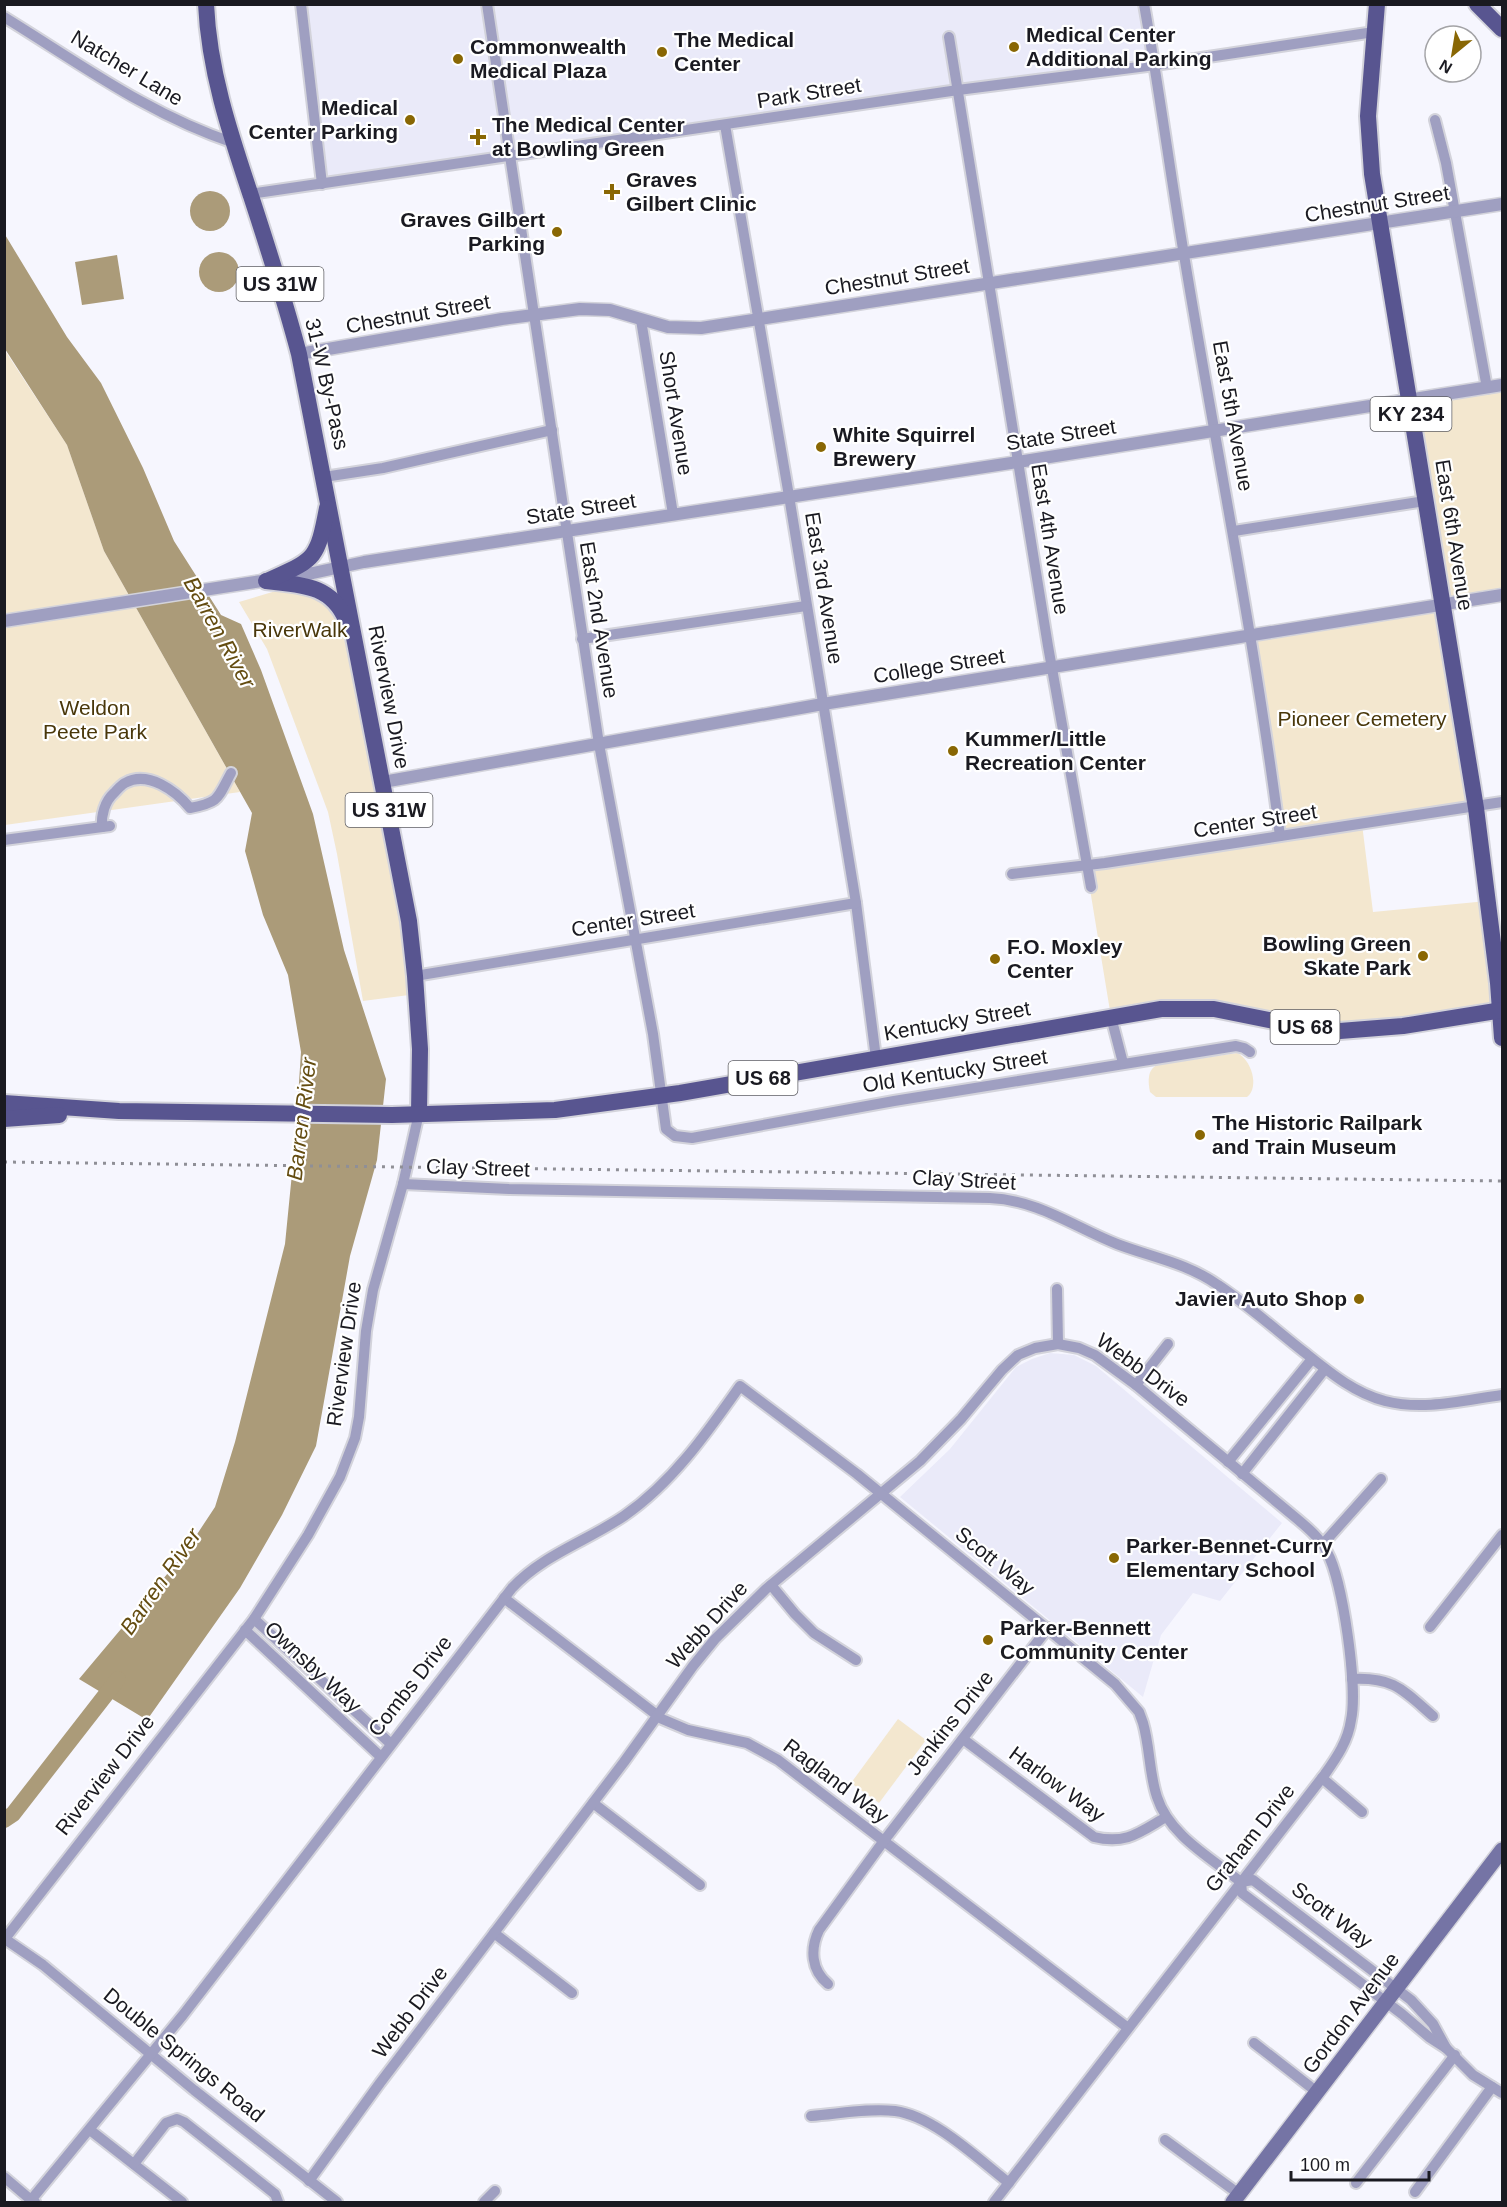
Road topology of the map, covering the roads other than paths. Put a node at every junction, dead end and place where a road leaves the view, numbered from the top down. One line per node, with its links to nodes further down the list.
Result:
1 (206, 4): 15 (main road, 31-W By-Pass / US 31W)
2 (301, 4): 17 (street)
3 (487, 4): 16 (street, East 2nd Avenue)
4 (1144, 4): 11 (street, East 5th Avenue)
5 (1377, 4): 9 (main road, East 6th Avenue / KY 234)
6 (1477, 4): 8 (main road)
7 (4, 17): 15 (street, Natcher Lane)
8 (1503, 29)
9 (1374, 32): 11 (street, Park Street); 21 (main road, East 6th Avenue / KY 234)
10 (949, 38): 12 (street, East 4th Avenue)
11 (1155, 65): 12 (street, Park Street); 22 (street, East 5th Avenue)
12 (957, 90): 14 (street, Park Street); 23 (street, East 4th Avenue)
13 (1435, 120): 20 (street)
14 (725, 125): 16 (street, Park Street); 25 (street, East 3rd Avenue)
15 (234, 143): 18 (main road, 31-W By-Pass / US 31W)
16 (509, 156): 17 (street, Park Street); 24 (street, East 2nd Avenue)
17 (322, 184): 18 (street, Park Street)
18 (250, 194): 27 (main road, 31-W By-Pass / US 31W)
19 (1503, 204): 20 (street, Chestnut Street)
20 (1455, 211): 21 (street, Chestnut Street); 29 (street)
21 (1379, 224): 22 (street, Chestnut Street); 30 (main road, East 6th Avenue / KY 234)
22 (1184, 255): 23 (street, Chestnut Street); 32 (street, East 5th Avenue)
23 (990, 282): 25 (street, Chestnut Street); 33 (street, East 4th Avenue)
24 (534, 315): 26 (street, Chestnut Street); 27 (street, Chestnut Street); 31 (street, East 2nd Avenue)
25 (759, 319): 26 (street, Chestnut Street); 35 (street, East 3rd Avenue)
26 (641, 320): 38 (street, Short Avenue)
27 (299, 354): 34 (main road, 31-W By-Pass / US 31W)
28 (1503, 385): 29 (street, State Street)
29 (1487, 388): 30 (street, State Street)
30 (1409, 400): 32 (street, State Street); 37 (main road, East 6th Avenue / KY 234)
31 (552, 430): 34 (street); 39 (street, East 2nd Avenue)
32 (1215, 430): 33 (street, State Street); 40 (street, East 5th Avenue)
33 (1018, 462): 35 (street, State Street); 50 (street, East 4th Avenue)
34 (324, 477): 36 (main road, 31-W By-Pass / US 31W)
35 (789, 496): 38 (street, State Street); 45 (street, East 3rd Avenue)
36 (328, 498): 41 (main road, 31-W By-Pass / US 31W); 42 (main road)
37 (1425, 501): 40 (street); 44 (main road, East 6th Avenue / KY 234)
38 (673, 514): 39 (street, State Street)
39 (566, 531): 41 (street, State Street); 48 (street, East 2nd Avenue)
40 (1234, 531): 47 (street, East 5th Avenue)
41 (342, 567): 42 (street, State Street); 49 (main road, Riverview Drive / US 31W)
42 (261, 581): 46 (street, State Street); 49 (main road)
43 (1503, 596): 44 (street, College Street)
44 (1443, 605): 47 (street, College Street); 56 (main road, East 6th Avenue / KY 234)
45 (806, 606): 48 (street); 51 (street, East 3rd Avenue)
46 (4, 621)
47 (1250, 635): 50 (street, College Street); 57 (street, East 5th Avenue)
48 (582, 639): 52 (street, East 2nd Avenue)
49 (356, 644): 54 (main road, Riverview Drive / US 31W)
50 (1052, 667): 51 (street, College Street); 59 (street, East 4th Avenue)
51 (823, 704): 52 (street, College Street); 62 (street, East 3rd Avenue)
52 (598, 744): 54 (street, College Street); 63 (street, East 2nd Avenue)
53 (231, 773): 58 (street)
54 (383, 782): 64 (main road, Riverview Drive / US 31W)
55 (1503, 802): 56 (street, Center Street)
56 (1476, 807): 57 (street, Center Street); 65 (main road, East 6th Avenue / KY 234)
57 (1280, 836): 59 (street, Center Street)
58 (4, 840)
59 (1086, 865): 60 (street, Center Street); 61 (street, East 4th Avenue)
60 (1012, 874)
61 (1090, 887)
62 (856, 903): 63 (street, Center Street); 69 (street, East 3rd Avenue)
63 (635, 939): 64 (street, Center Street); 71 (street, East 2nd Avenue)
64 (415, 976): 74 (main road, Riverview Drive / US 31W)
65 (1502, 1011): 66 (main road, Kentucky Street / US 68); 67 (main road, East 6th Avenue)
66 (1111, 1017): 69 (main road, Kentucky Street / US 68); 70 (street)
67 (1503, 1038)
68 (1250, 1052): 70 (street, Old Kentucky Street)
69 (876, 1058): 71 (main road, Kentucky Street / US 68)
70 (1123, 1063): 76 (street, Old Kentucky Street)
71 (661, 1096): 74 (main road, Kentucky Street / US 68); 76 (street, East 2nd Avenue)
72 (4, 1103): 73 (main road)
73 (120, 1111): 74 (main road, Kentucky Street); 75 (main road)
74 (419, 1113): 77 (street, Riverview Drive)
75 (4, 1119)
76 (668, 1132)
77 (403, 1184): 81 (street, Clay Street); 94 (street, Riverview Drive)
78 (1058, 1289): 79 (street)
79 (1058, 1344): 83 (street, Webb Drive); 89 (street, Webb Drive)
80 (1168, 1344): 83 (street)
81 (1312, 1359): 82 (street, Clay Street); 86 (street)
82 (1324, 1369): 85 (street, Clay Street); 87 (street)
83 (1136, 1385): 86 (street, Webb Drive)
84 (740, 1386): 89 (street, Scott Way); 93 (street, Combs Drive)
85 (1503, 1395)
86 (1228, 1462): 87 (street, Webb Drive)
87 (1242, 1474): 91 (street, Graham Drive)
88 (1381, 1479): 91 (street)
89 (881, 1494): 92 (street, Webb Drive); 96 (street, Scott Way)
90 (1503, 1535): 95 (street)
91 (1323, 1544): 99 (street, Graham Drive)
92 (771, 1585): 98 (street); 100 (street, Webb Drive)
93 (504, 1598): 100 (street, Ragland Way); 103 (street, Combs Drive)
94 (254, 1619): 97 (street, Riverview Drive); 103 (street, Ownsby Way)
95 (1430, 1627)
96 (1048, 1628): 102 (street, Jenkins Drive); 108 (street, Scott Way)
97 (245, 1630): 104 (street, Ownsby Way); 115 (street, Riverview Drive)
98 (856, 1660)
99 (1352, 1679): 101 (street); 105 (street, Graham Drive)
100 (658, 1716): 106 (street, Webb Drive); 109 (street, Ragland Way)
101 (1433, 1716)
102 (963, 1739): 108 (street, Harlow Way); 109 (street, Jenkins Drive)
103 (391, 1744): 104 (street, Combs Drive)
104 (381, 1757): 124 (street, Combs Drive)
105 (1322, 1778): 107 (street); 111 (street, Graham Drive)
106 (593, 1803): 112 (street); 114 (street, Webb Drive)
107 (1362, 1812)
108 (1166, 1817): 111 (street, Scott Way)
109 (883, 1842): 117 (street, Jenkins Drive); 121 (street, Ragland Way)
110 (1503, 1850): 118 (main road, Gordon Avenue)
111 (1241, 1882): 113 (street, Scott Way); 116 (street, Scott Way); 121 (street, Graham Drive)
112 (700, 1885)
113 (1315, 1928): 116 (street); 118 (street, Scott Way)
114 (495, 1933): 119 (street); 133 (street, Webb Drive)
115 (5, 1940): 124 (street, Double Springs Road)
116 (1305, 1941): 120 (street, Scott Way)
117 (828, 1984)
118 (1396, 1989): 120 (main road, Gordon Avenue); 123 (street, Scott Way)
119 (572, 1993)
120 (1386, 2003): 123 (street, Scott Way); 126 (main road, Gordon Avenue)
121 (1128, 2028): 134 (street, Graham Drive)
122 (1254, 2043): 126 (street)
123 (1451, 2051): 125 (street); 135 (street)
124 (151, 2053): 129 (street, Combs Drive); 133 (street, Double Springs Road)
125 (1492, 2087): 127 (street); 137 (street)
126 (1317, 2092): 138 (main road, Gordon Avenue)
127 (1503, 2093)
128 (811, 2115): 134 (street)
129 (90, 2130): 131 (street); 139 (street, Combs Drive)
130 (1165, 2140): 138 (street)
131 (134, 2164): 140 (street); 141 (street)
132 (4, 2177): 139 (street)
133 (309, 2181): 142 (street, Double Springs Road)
134 (1009, 2183): 144 (street, Graham Drive)
135 (1356, 2183)
136 (495, 2191): 143 (street)
137 (1414, 2192)
138 (1236, 2198)
139 (33, 2201)
140 (182, 2202)
141 (278, 2202)
142 (337, 2202)
143 (484, 2202)
144 (994, 2202)

